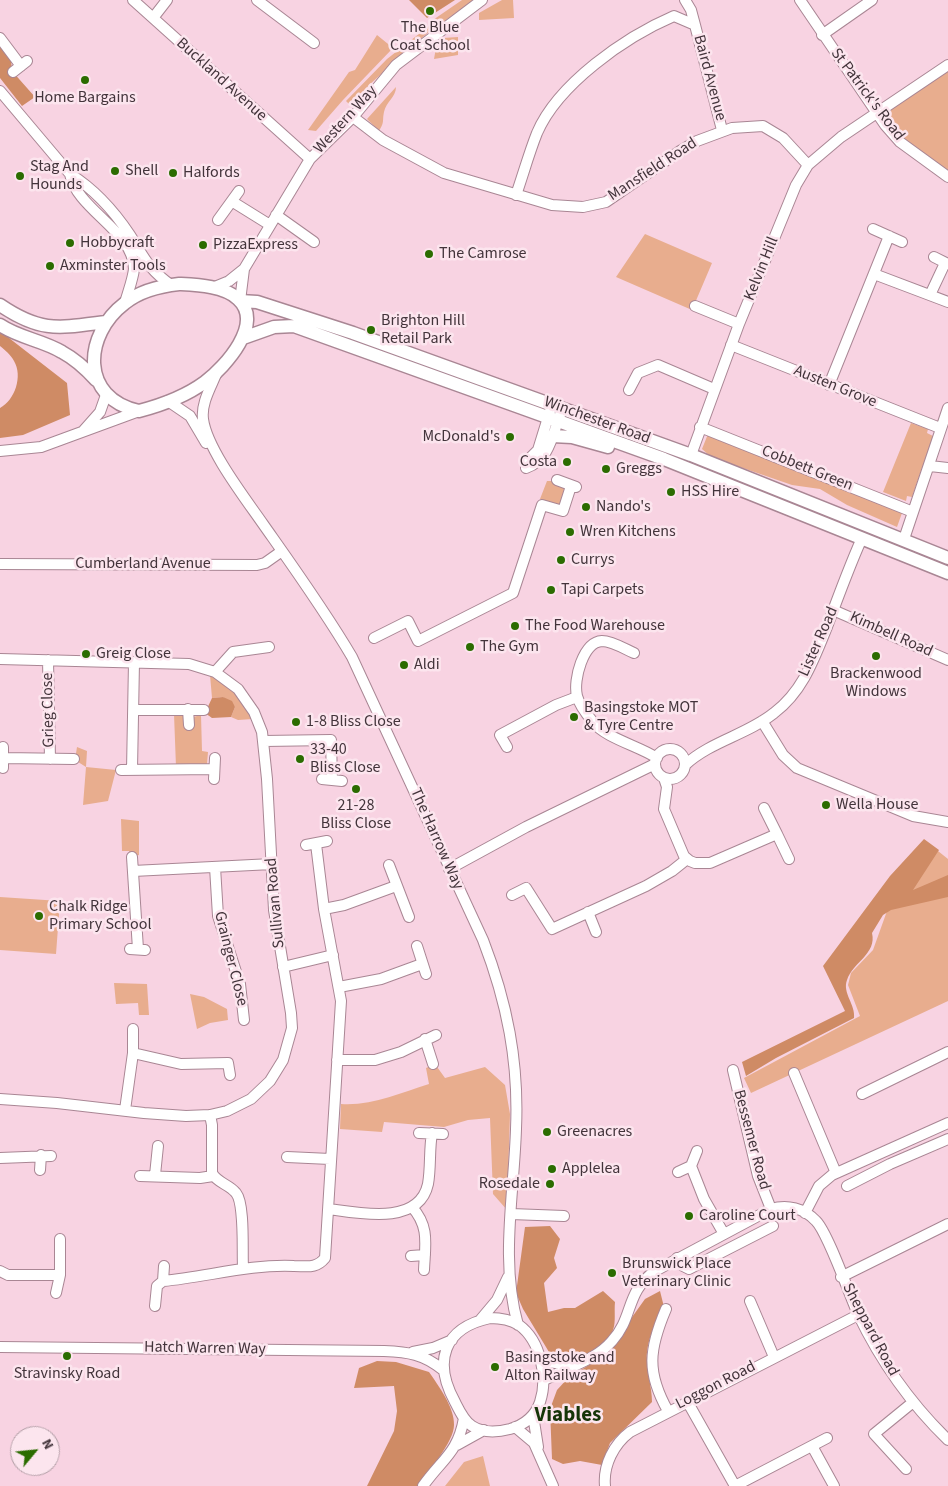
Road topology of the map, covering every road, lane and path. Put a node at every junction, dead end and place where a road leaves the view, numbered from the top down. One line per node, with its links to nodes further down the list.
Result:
1 (133, 0): 9 (street, Buckland Avenue)
2 (167, 0): 9 (street)
3 (257, 0): 13 (street)
4 (482, 0): 18 (street, Western Way)
5 (684, 0): 8 (street, Baird Avenue); 10 (street, Baird Avenue)
6 (800, 0): 11 (street, St Patrick's Road)
7 (872, 0): 11 (street)
8 (674, 16): 10 (street, Baird Avenue); 27 (street)
9 (153, 18): 20 (street, Buckland Avenue)
10 (695, 25): 19 (street, Baird Avenue)
11 (822, 35): 17 (street, St Patrick's Road)
12 (0, 38): 15 (street)
13 (313, 43)
14 (948, 65): 17 (street, Kelvin Hill)
15 (21, 66)
16 (0, 91): 22 (street)
17 (877, 113): 21 (street, Kelvin Hill); 23 (street, St Patrick's Road)
18 (353, 117): 20 (street, Western Way); 27 (street, Mansfield Road)
19 (722, 130): 21 (street, Mansfield Road); 27 (street, Mansfield Road)
20 (310, 159): 31 (street, Western Way)
21 (808, 165): 51 (street, Kelvin Hill)
22 (70, 174): 24 (street); 25 (street)
23 (948, 177)
24 (73, 187): 25 (street); 30 (street)
25 (91, 189): 28 (street)
26 (239, 191): 29 (street)
27 (516, 195)
28 (99, 197): 30 (street); 42 (street)
29 (233, 202): 32 (street); 33 (street)
30 (96, 211): 46 (street)
31 (276, 215): 33 (street, Western Way); 36 (street)
32 (218, 220)
33 (270, 225): 40 (street, Western Way)
34 (873, 229): 35 (street)
35 (889, 236): 37 (street); 41 (street)
36 (314, 242)
37 (902, 242)
38 (934, 257): 39 (street)
39 (947, 263): 44 (street)
40 (244, 269): 43 (street, Western Way); 45 (street, Western Way)
41 (874, 274): 44 (street); 57 (street)
42 (171, 285): 43 (main road); 46 (main road)
43 (212, 288): 45 (main road)
44 (930, 295): 47 (street)
45 (240, 301): 53 (main road); 62 (main road, Winchester Road)
46 (125, 302): 50 (main road)
47 (948, 302)
48 (0, 305): 50 (main road)
49 (695, 306): 51 (street)
50 (106, 322): 56 (main road)
51 (739, 324): 54 (street, Kelvin Hill)
52 (0, 325): 56 (main road)
53 (243, 338): 55 (main road); 65 (main road, Winchester Road)
54 (731, 345): 57 (street, Austen Grove); 58 (street, Kelvin Hill)
55 (217, 371): 61 (main road); 70 (street, The Harrow Way)
56 (96, 380): 60 (main road)
57 (829, 385): 67 (street, Austen Grove)
58 (714, 389): 59 (street); 66 (street, Kelvin Hill)
59 (629, 390)
60 (106, 395): 64 (main road); 68 (street)
61 (168, 401): 64 (main road); 70 (street, The Harrow Way)
62 (557, 407): 65 (street); 72 (main road, Winchester Road)
63 (948, 408): 67 (street)
64 (139, 411): 68 (street)
65 (553, 420): 69 (street); 69 (street); 73 (main road, Winchester Road)
66 (700, 427): 72 (street, Kelvin Hill); 77 (street, Cobbett Green)
67 (940, 428): 74 (street)
68 (84, 430): 71 (street)
69 (552, 436): 73 (main road)
70 (213, 448): 80 (street, The Harrow Way)
71 (0, 451)
72 (691, 456): 79 (main road, Winchester Road)
73 (664, 459): 78 (main road, Winchester Road)
74 (930, 466): 75 (street); 77 (street)
75 (948, 468)
76 (557, 480): 85 (street)
77 (913, 512): 79 (street)
78 (862, 538): 83 (main road, Winchester Road); 84 (street, Lister Road)
79 (904, 539): 81 (main road, Winchester Road)
80 (282, 551): 82 (street, Cumberland Avenue); 124 (street, The Harrow Way)
81 (948, 558)
82 (0, 564)
83 (948, 573)
84 (833, 610): 90 (street, Kimbell Road); 97 (street, Lister Road)
85 (374, 638)
86 (269, 647): 92 (street)
87 (634, 653): 93 (street)
88 (0, 659): 89 (street, Sullivan Road)
89 (48, 660): 91 (street, Sullivan Road); 107 (street, Grieg Close)
90 (948, 660)
91 (134, 662): 92 (street, Sullivan Road); 95 (street)
92 (215, 672): 99 (street, Sullivan Road)
93 (577, 697): 101 (street); 103 (street)
94 (188, 709): 95 (street); 96 (street); 98 (street)
95 (134, 710): 111 (street)
96 (204, 710)
97 (762, 721): 105 (street, Lister Road); 115 (street)
98 (189, 725)
99 (264, 741): 113 (street); 121 (street, Sullivan Road)
100 (2, 747): 107 (street, Grieg Close)
101 (506, 747)
102 (665, 750): 103 (street); 104 (street); 112 (street)
103 (647, 751): 112 (street)
104 (680, 753): 105 (street, Lister Road); 109 (street)
105 (698, 753): 109 (street, Lister Road)
106 (216, 758): 111 (street)
107 (50, 759): 108 (street, Grieg Close)
108 (74, 759)
109 (686, 765): 112 (street)
110 (121, 770): 111 (street)
111 (132, 770)
112 (660, 772): 119 (street); 124 (street)
113 (332, 780)
114 (764, 808): 116 (street)
115 (948, 822)
116 (777, 834): 119 (street); 120 (street)
117 (327, 841): 128 (street)
118 (132, 857): 125 (street)
119 (687, 859): 129 (street)
120 (789, 859)
121 (272, 864): 123 (street); 136 (street, Sullivan Road)
122 (389, 865): 126 (street)
123 (215, 867): 125 (street); 139 (street, Grainger Close)
124 (449, 870): 178 (street, The Harrow Way)
125 (133, 871): 133 (street)
126 (396, 886): 128 (street); 130 (street)
127 (512, 895): 129 (street)
128 (324, 909): 134 (street)
129 (588, 912): 131 (street)
130 (409, 917)
131 (596, 932)
132 (417, 946): 135 (street)
133 (138, 949)
134 (333, 955): 136 (street); 138 (street)
135 (422, 964): 137 (street); 138 (street)
136 (282, 967): 155 (street, Sullivan Road)
137 (426, 974)
138 (339, 986): 146 (street)
139 (244, 1020)
140 (133, 1029): 145 (street)
141 (436, 1035): 142 (street)
142 (425, 1039): 146 (street); 148 (street)
143 (229, 1052): 147 (street)
144 (948, 1052): 152 (street)
145 (133, 1053): 147 (street); 154 (street)
146 (338, 1060): 164 (street)
147 (228, 1063): 151 (street)
148 (432, 1064)
149 (733, 1070): 176 (street, Bessemer Road)
150 (794, 1074): 169 (street)
151 (230, 1075)
152 (862, 1094)
153 (0, 1099): 154 (street, Sullivan Road)
154 (125, 1110): 155 (street, Sullivan Road)
155 (210, 1115): 172 (street)
156 (948, 1123): 161 (street)
157 (419, 1133): 174 (street)
158 (948, 1139): 165 (street)
159 (158, 1146): 170 (street)
160 (697, 1151): 166 (street)
161 (883, 1151): 165 (street); 169 (street)
162 (287, 1156): 164 (street)
163 (0, 1158): 167 (street)
164 (330, 1160): 175 (street)
165 (890, 1164): 173 (street)
166 (691, 1166): 168 (street); 182 (street)
167 (40, 1170)
168 (678, 1172)
169 (836, 1173): 177 (street)
170 (155, 1175): 171 (street); 172 (street)
171 (140, 1176)
172 (213, 1176): 188 (street)
173 (847, 1186)
174 (412, 1207): 175 (street); 184 (street)
175 (329, 1209): 188 (street)
176 (771, 1210): 177 (street); 182 (street)
177 (805, 1213): 193 (street, Sheppard Road)
178 (511, 1214): 179 (street); 192 (street, The Harrow Way)
179 (564, 1216)
180 (948, 1224): 193 (street)
181 (773, 1226): 186 (street)
182 (724, 1234): 186 (street)
183 (60, 1239): 191 (street)
184 (425, 1255): 185 (street); 189 (street)
185 (411, 1256)
186 (677, 1258): 207 (street)
187 (164, 1266): 194 (street)
188 (243, 1267): 194 (street)
189 (424, 1270)
190 (0, 1271): 191 (street)
191 (60, 1275): 195 (street)
192 (508, 1276): 200 (street, The Harrow Way); 201 (street, The Harrow Way)
193 (841, 1277): 199 (street, Sheppard Road)
194 (163, 1281): 197 (street)
195 (56, 1292)
196 (750, 1301): 205 (street)
197 (155, 1306)
198 (666, 1309): 212 (street)
199 (858, 1315): 205 (street, Loggon Road); 211 (street, Sheppard Road)
200 (481, 1320): 201 (street); 202 (street)
201 (518, 1325): 206 (street)
202 (453, 1340): 204 (street, Hatch Warren Way); 208 (street)
203 (0, 1347): 204 (street, Hatch Warren Way)
204 (410, 1352): 208 (street, Hatch Warren Way)
205 (774, 1357): 210 (street, Loggon Road)
206 (541, 1361): 207 (street); 209 (street)
207 (574, 1365): 209 (street)
208 (443, 1370): 214 (street)
209 (543, 1381): 213 (street)
210 (688, 1401): 212 (street, Loggon Road); 226 (street)
211 (912, 1403): 218 (street, Sheppard Road); 222 (street)
212 (668, 1411): 225 (street, Loggon Road)
213 (533, 1415): 215 (street); 221 (street)
214 (464, 1418): 216 (street); 220 (street)
215 (515, 1428): 216 (street); 221 (street)
216 (484, 1430): 220 (street)
217 (827, 1438): 219 (street)
218 (948, 1440)
219 (812, 1446): 226 (street); 227 (street)
220 (454, 1448): 223 (street)
221 (539, 1453): 224 (street)
222 (906, 1469)
223 (423, 1486)
224 (553, 1486)
225 (604, 1486)
226 (735, 1486)
227 (834, 1486)

